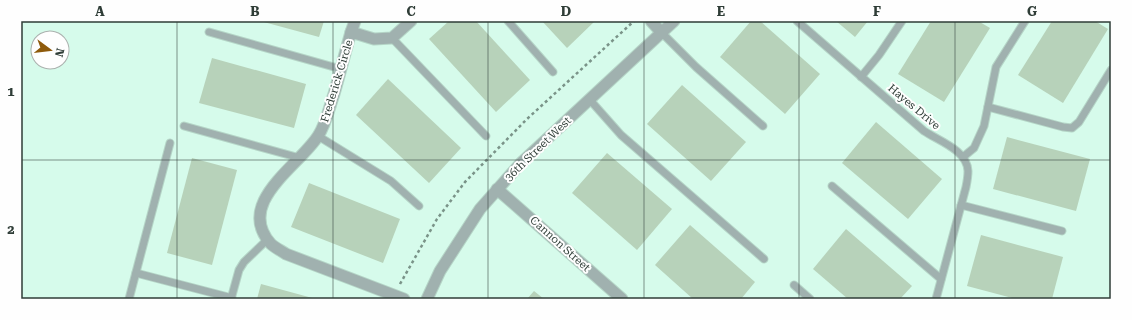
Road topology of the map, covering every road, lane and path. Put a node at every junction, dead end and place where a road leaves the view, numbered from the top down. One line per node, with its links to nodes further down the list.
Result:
1 (355, 21): 11 (street)
2 (411, 21): 13 (street)
3 (508, 21): 16 (lane)
4 (634, 21): 37 (path)
5 (651, 21): 12 (street)
6 (674, 21): 12 (street, 36th Street West)
7 (798, 21): 17 (lane, Hayes Drive)
8 (902, 21): 17 (lane)
9 (1025, 21): 19 (lane)
10 (209, 32): 14 (lane)
11 (351, 32): 13 (street, Frederick Circle); 14 (street, Frederick Circle)
12 (662, 33): 18 (street, 36th Street West); 21 (lane)
13 (392, 38): 23 (lane)
14 (341, 69): 22 (street, Frederick Circle)
15 (1111, 70): 19 (lane)
16 (553, 72)
17 (861, 77): 25 (lane, Hayes Drive)
18 (590, 100): 28 (street, 36th Street West); 33 (lane)
19 (988, 107): 25 (lane)
20 (184, 126): 26 (lane)
21 (764, 126)
22 (318, 136): 26 (street, Frederick Circle); 30 (lane)
23 (486, 136)
24 (170, 143): 34 (lane)
25 (963, 157): 29 (lane)
26 (300, 158): 32 (street, Frederick Circle)
27 (832, 186): 35 (lane)
28 (497, 189): 40 (street, 36th Street West); 41 (street, Cannon Street)
29 (961, 205): 31 (lane); 35 (lane)
30 (419, 206)
31 (1062, 231)
32 (268, 239): 37 (street, Frederick Circle); 39 (lane)
33 (764, 259)
34 (136, 273): 38 (lane); 39 (lane)
35 (941, 279): 43 (lane)
36 (794, 285): 42 (lane)
37 (399, 297)
38 (129, 299)
39 (231, 299)
40 (427, 299)
41 (622, 299)
42 (810, 299)
43 (936, 299)

